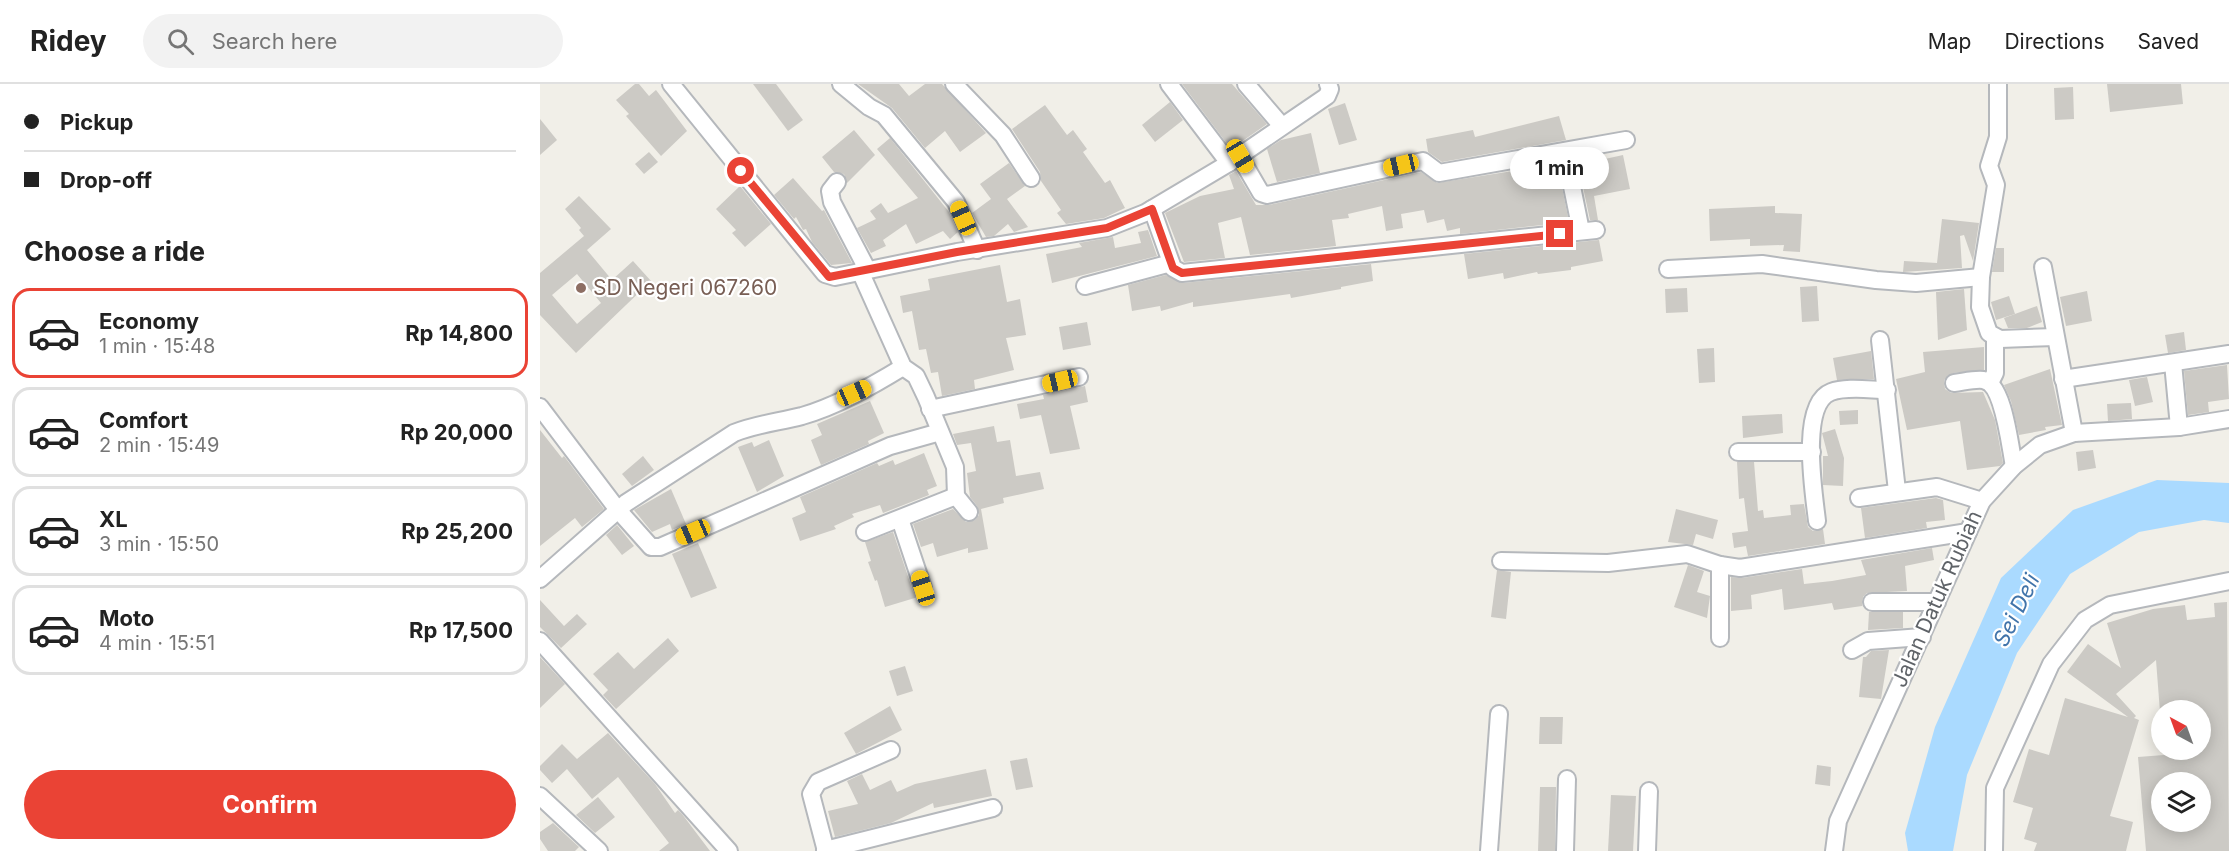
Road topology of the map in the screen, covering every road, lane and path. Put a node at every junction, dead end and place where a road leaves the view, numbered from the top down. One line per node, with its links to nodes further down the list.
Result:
1 (671, 84): 19 (street)
2 (841, 84): 15 (street)
3 (954, 84): 12 (street)
4 (1169, 84): 11 (street)
5 (1246, 84): 8 (street)
6 (1328, 84): 8 (street)
7 (1998, 84): 20 (street)
8 (1282, 126): 11 (street)
9 (1626, 140): 10 (street)
10 (1565, 152): 11 (street); 16 (street)
11 (1234, 160): 14 (street)
12 (1031, 178)
13 (837, 182): 19 (street)
14 (1152, 209): 15 (street); 16 (street)
15 (977, 250): 19 (street)
16 (1171, 262): 21 (street)
17 (2043, 267): 23 (street)
18 (1668, 269): 20 (street)
19 (863, 270): 27 (street)
20 (1981, 277): 22 (street)
21 (1085, 285)
22 (1995, 337): 23 (street); 31 (street)
23 (2055, 337): 29 (street)
24 (1880, 340): 32 (street)
25 (2229, 354): 26 (street)
26 (2173, 363): 29 (street); 36 (street)
27 (903, 367): 34 (street); 46 (street)
28 (1079, 377): 34 (street)
29 (2063, 379): 38 (street)
30 (1954, 382): 31 (street)
31 (1990, 383): 41 (street)
32 (1887, 390): 40 (street); 42 (street)
33 (540, 407): 46 (street)
34 (930, 409): 37 (street)
35 (2229, 419): 36 (street, Jalan Datuk Rubiah)
36 (2180, 427): 38 (street, Jalan Datuk Rubiah)
37 (940, 432): 43 (street); 46 (street)
38 (2074, 433): 41 (street, Jalan Datuk Rubiah)
39 (1738, 452): 40 (street)
40 (1812, 452): 49 (street)
41 (2014, 466): 45 (street, Jalan Datuk Rubiah)
42 (1897, 491): 44 (street); 45 (street)
43 (956, 496): 47 (street); 48 (street)
44 (1859, 498)
45 (1982, 501): 51 (street, Jalan Datuk Rubiah)
46 (618, 510): 54 (street)
47 (969, 512)
48 (900, 519): 50 (street); 56 (street)
49 (1817, 521)
50 (865, 532)
51 (1968, 532): 53 (street); 58 (street, Jalan Datuk Rubiah)
52 (1500, 561): 53 (street)
53 (1720, 565): 60 (street)
54 (540, 579)
55 (2229, 581): 76 (street)
56 (923, 588)
57 (1872, 602): 58 (street)
58 (1937, 602): 59 (street, Jalan Datuk Rubiah)
59 (1922, 637): 62 (street); 75 (street, Jalan Datuk Rubiah)
60 (1720, 638)
61 (540, 641): 69 (street)
62 (1852, 650)
63 (1500, 714): 72 (street)
64 (891, 750): 70 (street)
65 (1567, 779): 73 (street)
66 (1649, 791): 74 (street)
67 (540, 796): 71 (street)
68 (993, 808): 70 (street)
69 (726, 850)
70 (826, 850)
71 (599, 851)
72 (1489, 851)
73 (1565, 851)
74 (1647, 851)
75 (1834, 851)
76 (1994, 851)

